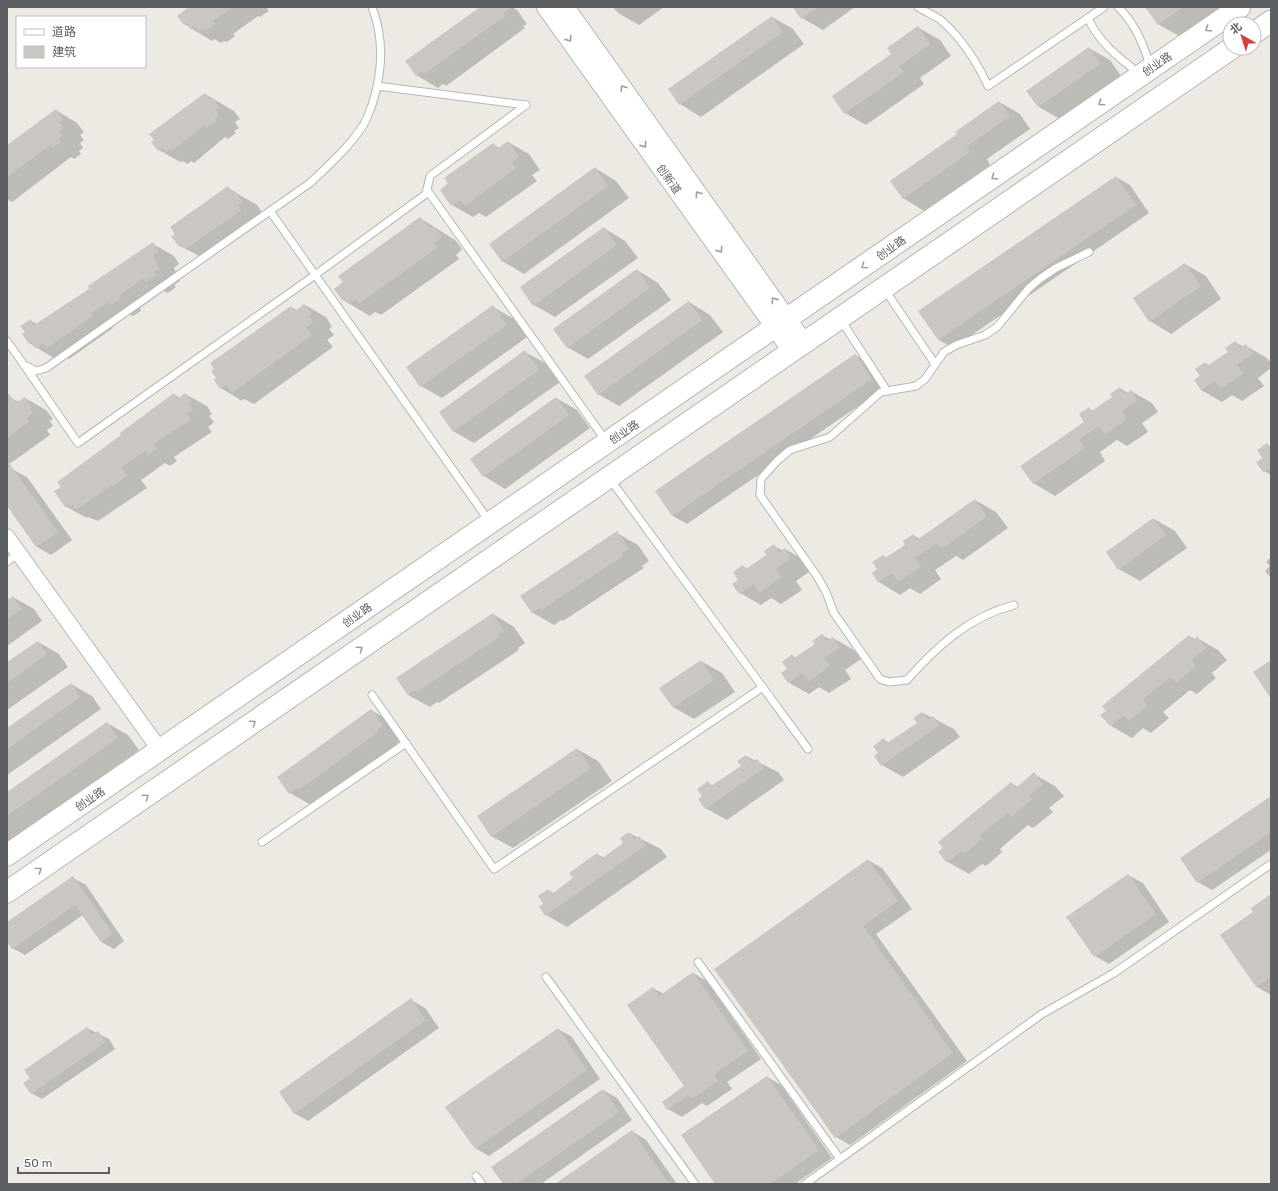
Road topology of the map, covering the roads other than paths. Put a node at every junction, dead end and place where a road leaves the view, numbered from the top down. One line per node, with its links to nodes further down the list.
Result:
1 (372, 7): 13 (lane)
2 (546, 7): 20 (street, 创新道, one-way to 20)
3 (565, 7): 20 (street, 创新道, one-way to 3)
4 (918, 7): 8 (lane)
5 (1104, 7): 8 (lane)
6 (1118, 7): 12 (lane)
7 (1240, 7): 12 (main road, 创业路, one-way to 12)
8 (1088, 18): 12 (lane)
9 (1271, 21): 10 (main road)
10 (1262, 27)
11 (1222, 55): 18 (main road)
12 (1146, 72): 20 (main road, 创业路, one-way to 20)
13 (377, 86): 14 (lane); 15 (lane)
14 (427, 190): 17 (lane); 26 (lane)
15 (270, 211): 17 (lane); 24 (lane)
16 (1089, 252): 23 (lane)
17 (316, 275): 24 (lane); 28 (lane)
18 (884, 288): 19 (main road); 23 (lane)
19 (840, 318): 22 (main road); 25 (lane)
20 (781, 324): 22 (street, 创新道); 26 (main road, 创业路)
21 (7, 341): 24 (lane)
22 (798, 347): 27 (main road)
23 (935, 364): 25 (lane)
24 (24, 365)
25 (888, 391): 31 (lane)
26 (607, 443): 28 (main road, 创业路)
27 (609, 478): 32 (lane); 40 (main road, one-way to 27)
28 (490, 523): 36 (main road, 创业路)
29 (7, 537): 30 (street)
30 (13, 558): 36 (street)
31 (1014, 605)
32 (763, 687): 34 (lane); 35 (lane)
33 (372, 696): 34 (lane)
34 (406, 743): 37 (lane)
35 (808, 749)
36 (160, 750): 38 (main road, 创业路)
37 (262, 842)
38 (7, 855)
39 (1271, 864): 43 (lane)
40 (7, 892)
41 (698, 962): 43 (lane)
42 (546, 976): 46 (lane)
43 (840, 1159): 47 (lane)
44 (476, 1176): 45 (lane)
45 (482, 1184)
46 (695, 1184)
47 (806, 1184)

